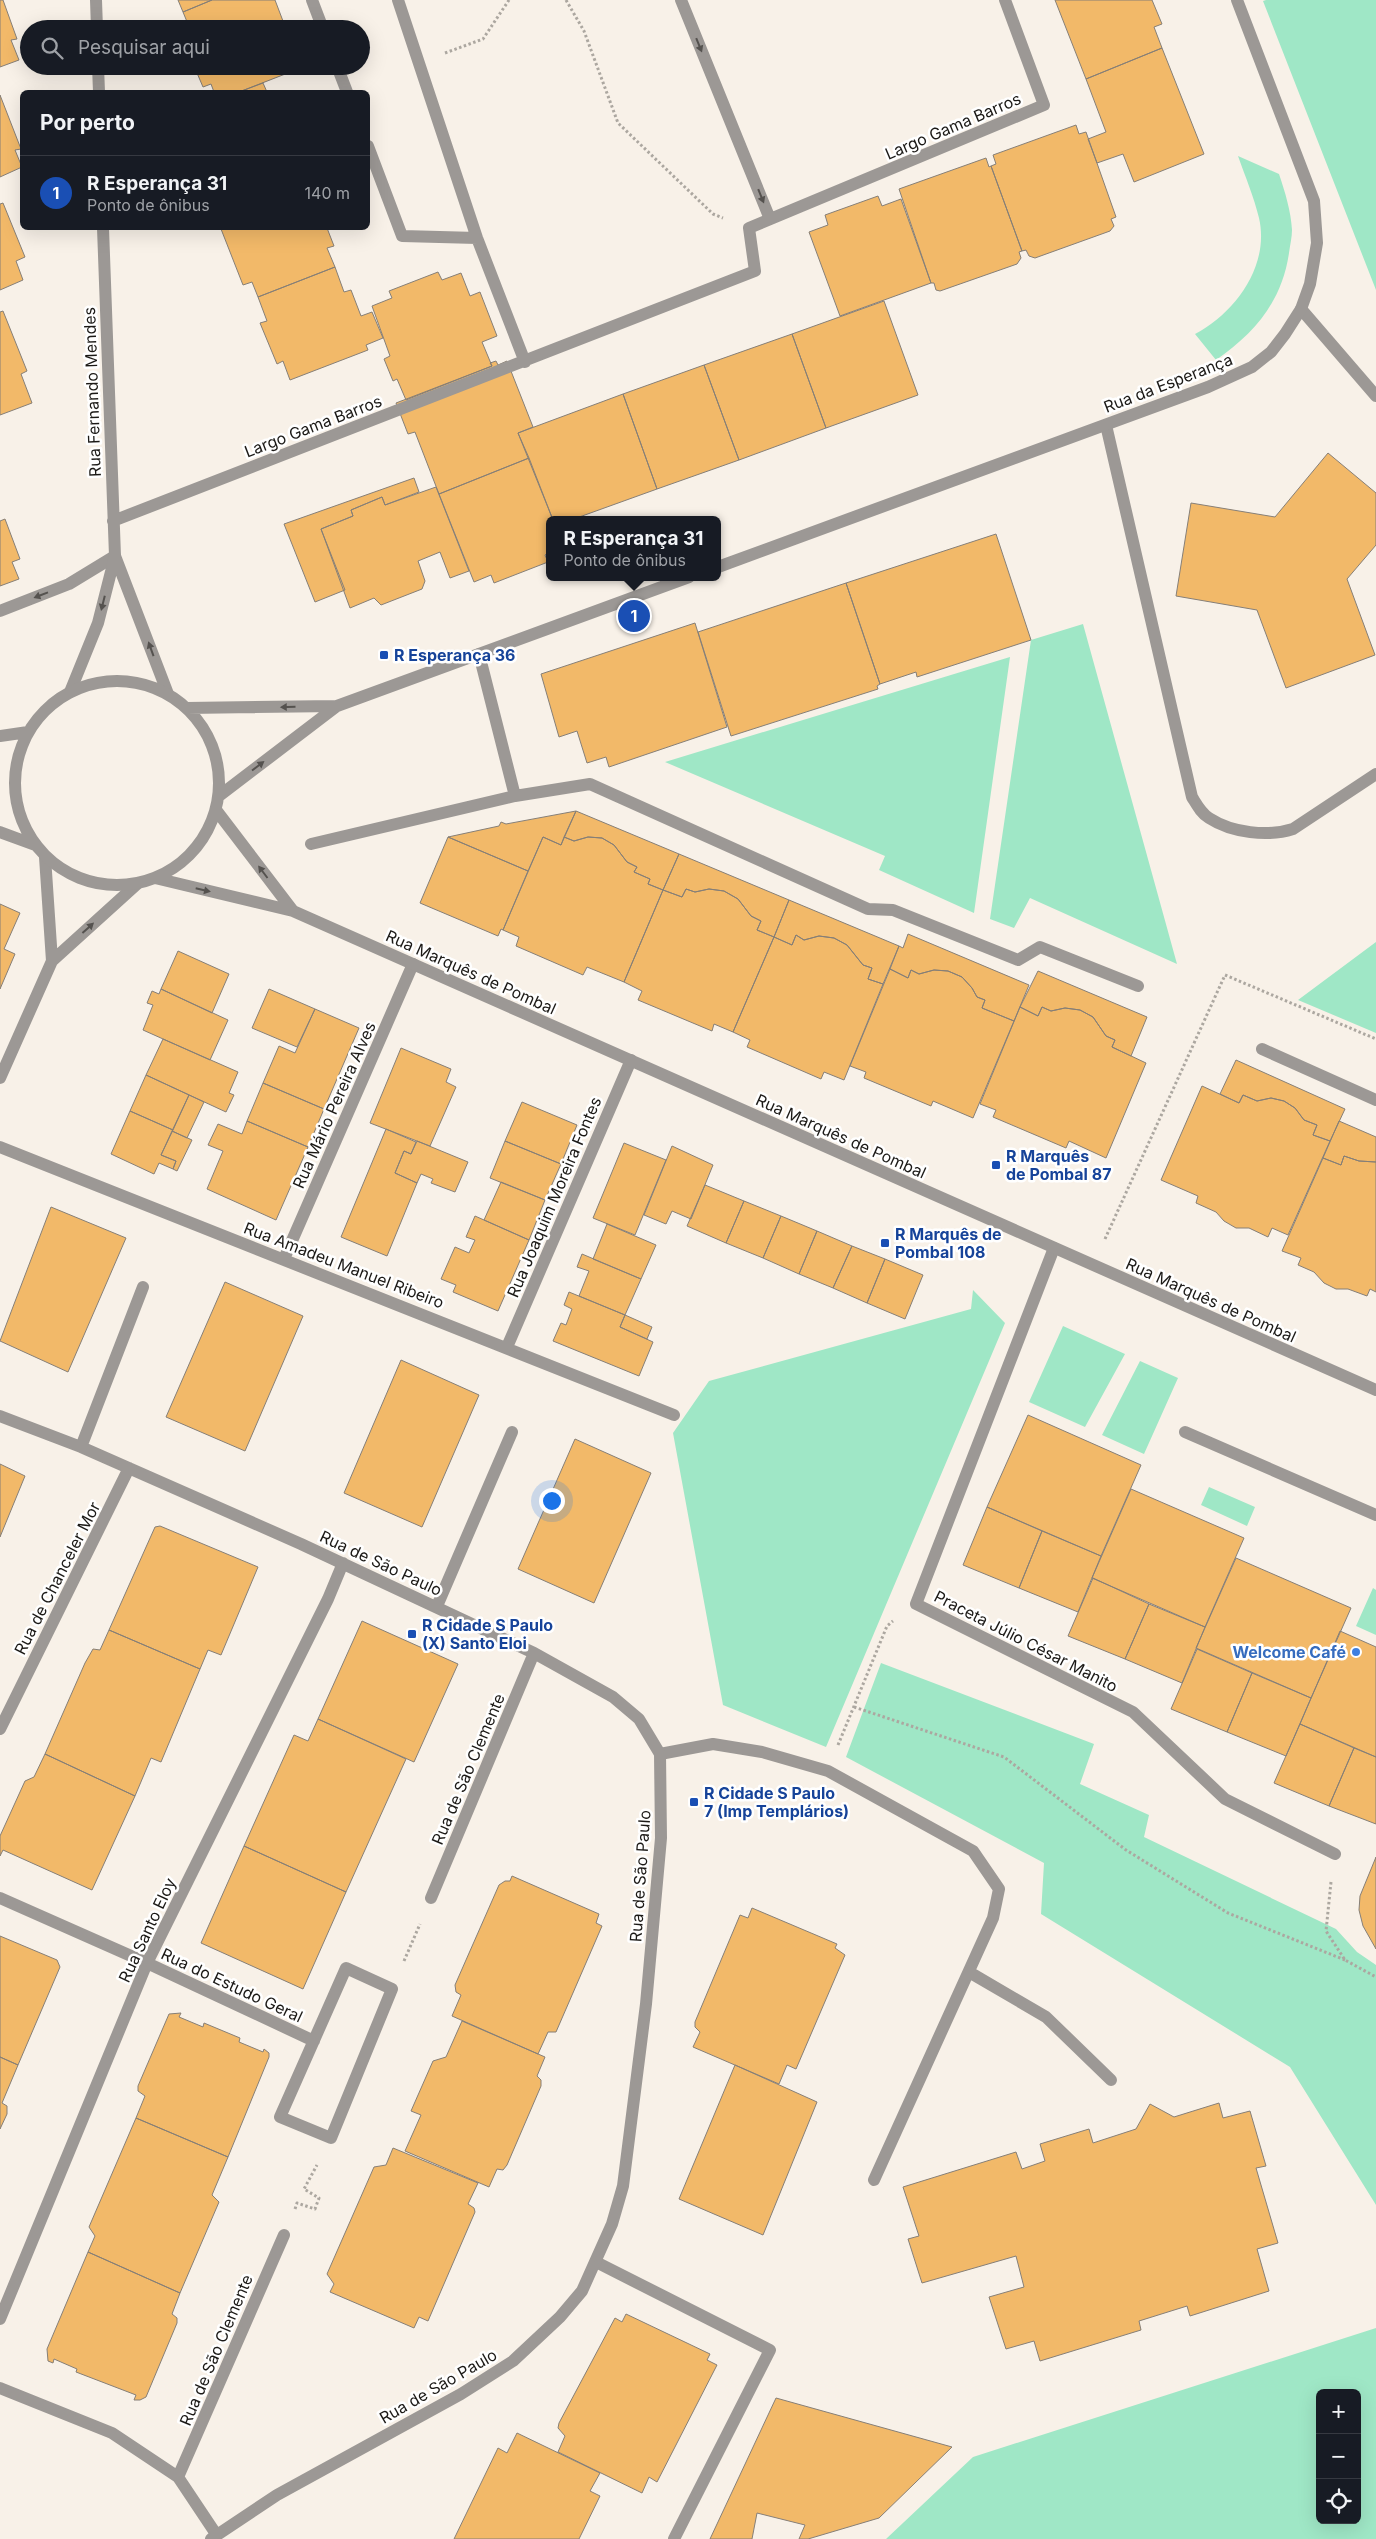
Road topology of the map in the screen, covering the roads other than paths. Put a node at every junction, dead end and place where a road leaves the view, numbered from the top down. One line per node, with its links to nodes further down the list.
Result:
1 (96, 0): 7 (street)
2 (312, 0): 8 (street)
3 (398, 0): 16 (street)
4 (681, 0): 14 (street, one-way to 14)
5 (1005, 0): 14 (street, Largo Gama Barros)
6 (1237, 0): 17 (street, Rua da Esperança)
7 (96, 20)
8 (320, 20)
9 (98, 75): 11 (street)
10 (340, 75): 12 (street)
11 (99, 90)
12 (346, 90)
13 (370, 151): 16 (street)
14 (770, 219): 18 (street, Largo Gama Barros)
15 (103, 230): 21 (street, Rua Fernando Mendes)
16 (477, 238): 18 (street)
17 (1301, 309): 19 (street); 20 (street, Rua da Esperança)
18 (525, 362): 21 (street, Largo Gama Barros)
19 (1376, 396)
20 (1106, 425): 23 (street, Rua da Esperança); 33 (street)
21 (113, 522): 22 (street, Rua Fernando Mendes)
22 (115, 556): 25 (street, one-way to 25); 27 (street, Rua Fernando Mendes, one-way to 27); 28 (street, Rua Fernando Mendes, one-way to 22)
23 (721, 566)
24 (678, 581): 26 (street)
25 (0, 611)
26 (479, 654): 29 (street); 35 (street)
27 (70, 692): 28 (street); 31 (street)
28 (168, 694): 30 (street)
29 (337, 706): 30 (street, one-way to 30); 34 (street, one-way to 29)
30 (187, 708): 34 (street)
31 (28, 732): 32 (street); 39 (street)
32 (0, 736)
33 (1376, 774)
34 (219, 796): 36 (street)
35 (515, 796): 38 (street); 46 (street)
36 (216, 810): 41 (street); 43 (street, Rua Marquês de Pombal, one-way to 36)
37 (0, 832): 39 (street)
38 (311, 844)
39 (35, 845): 40 (street)
40 (45, 857): 42 (street); 44 (street)
41 (155, 878): 42 (street); 43 (street, Rua Marquês de Pombal, one-way to 43)
42 (137, 884): 44 (street, one-way to 42)
43 (293, 911): 45 (street, Rua Marquês de Pombal)
44 (52, 961): 49 (street)
45 (413, 964): 48 (street, Rua Marquês de Pombal); 53 (street, Rua Mário Pereira Alves)
46 (1138, 986)
47 (1262, 1049): 50 (street)
48 (631, 1060): 52 (street, Rua Marquês de Pombal); 55 (street, Rua Joaquim Moreira Fontes)
49 (0, 1078)
50 (1376, 1100)
51 (0, 1147): 53 (street, Rua Amadeu Manuel Ribeiro)
52 (1054, 1248): 56 (street, Rua Marquês de Pombal); 69 (street, Praceta Júlio César Manito)
53 (284, 1259): 55 (street, Rua Amadeu Manuel Ribeiro)
54 (143, 1287): 61 (street)
55 (507, 1347): 57 (street, Rua Amadeu Manuel Ribeiro)
56 (1376, 1390)
57 (674, 1415)
58 (0, 1416): 61 (street, Rua de São Paulo)
59 (512, 1432): 65 (street)
60 (1185, 1432): 63 (street)
61 (81, 1447): 62 (street, Rua de São Paulo)
62 (129, 1468): 64 (street, Rua de São Paulo); 67 (street, Rua de Chanceler Mor)
63 (1376, 1515)
64 (343, 1562): 65 (street, Rua de São Paulo); 72 (street, Rua Santo Eloy)
65 (437, 1606): 66 (street, Rua de São Paulo)
66 (534, 1653): 68 (street, Rua de São Paulo); 70 (street, Rua de São Clemente)
67 (0, 1729)
68 (660, 1754): 73 (street); 78 (street, Rua de São Paulo)
69 (1335, 1854)
70 (432, 1896)
71 (0, 1898): 72 (street, Rua do Estudo Geral)
72 (147, 1963): 74 (street, Rua do Estudo Geral); 79 (street, Rua Santo Eloy)
73 (969, 1972): 75 (street); 76 (street)
74 (314, 2041): 74 (street)
75 (1111, 2080)
76 (874, 2180)
77 (284, 2235): 81 (street, Rua de São Clemente)
78 (596, 2262): 82 (street, Rua de São Paulo); 83 (street)
79 (0, 2319)
80 (0, 2388): 81 (street)
81 (178, 2478): 82 (street)
82 (214, 2536)
83 (674, 2539)

